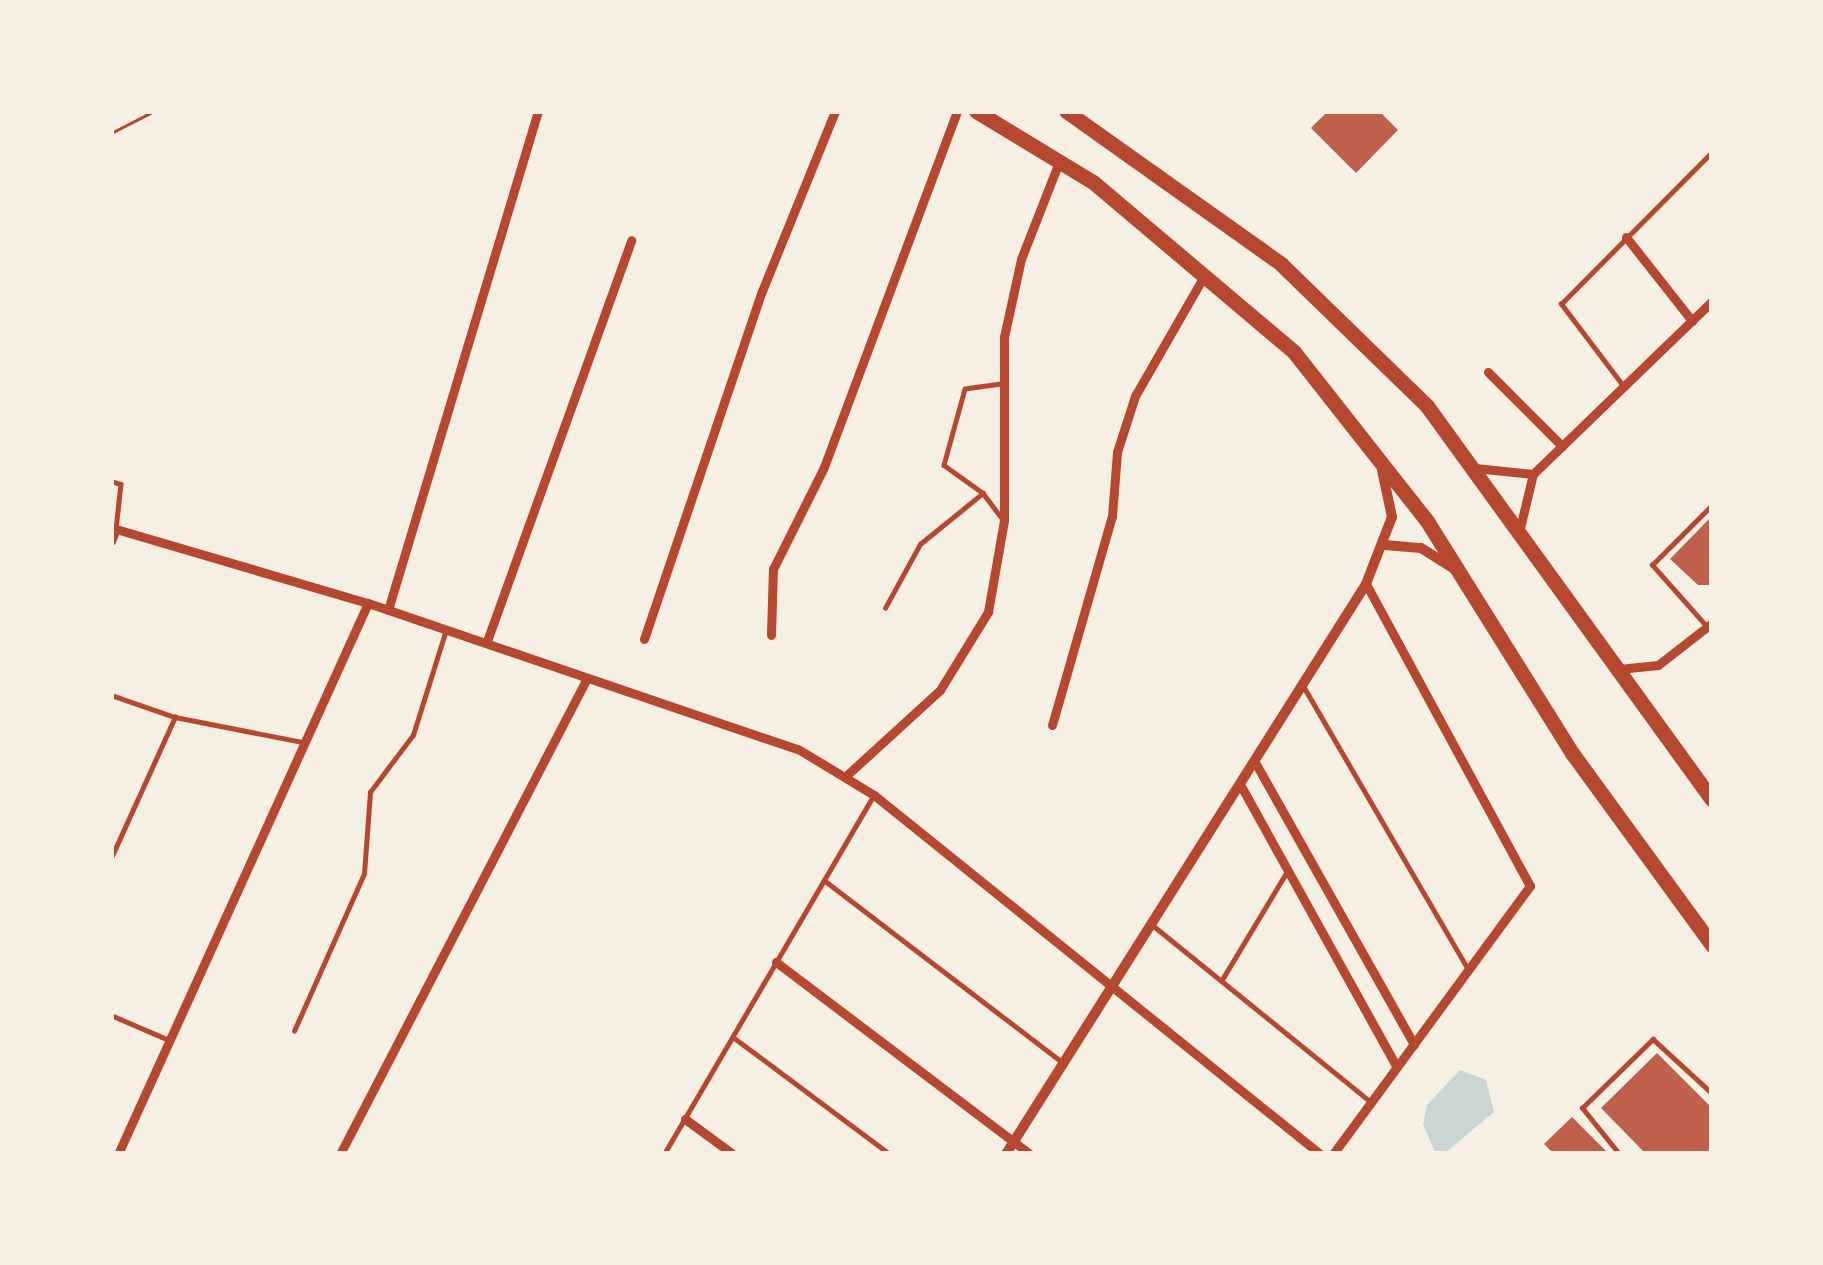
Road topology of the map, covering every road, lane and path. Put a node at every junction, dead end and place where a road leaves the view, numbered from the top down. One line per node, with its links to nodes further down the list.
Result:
1 (154, 111): 7 (path)
2 (538, 111): 34 (street)
3 (835, 111): 38 (street)
4 (957, 111): 37 (street)
5 (976, 111): 9 (highway)
6 (1066, 111): 20 (highway)
7 (111, 133)
8 (1712, 152): 10 (lane)
9 (1059, 162): 12 (highway); 16 (street)
10 (1626, 237): 14 (street); 17 (lane)
11 (631, 240): 39 (street)
12 (1207, 271): 19 (highway); 45 (street)
13 (1712, 301): 14 (street)
14 (1692, 321): 17 (street)
15 (1489, 372): 18 (street)
16 (1001, 384): 23 (lane); 25 (street)
17 (1625, 388): 18 (street)
18 (1562, 446): 21 (street)
19 (1375, 449): 29 (street); 30 (highway)
20 (1475, 468): 21 (street); 26 (highway)
21 (1533, 474): 26 (street)
22 (111, 481): 27 (lane)
23 (983, 493): 25 (lane); 33 (lane)
24 (1712, 505): 36 (lane)
25 (1004, 520): 48 (street)
26 (1520, 527): 40 (highway)
27 (116, 529): 28 (street); 32 (street)
28 (111, 542)
29 (1385, 545): 30 (street); 31 (street)
30 (1466, 577): 56 (highway)
31 (1366, 584): 42 (street); 58 (street)
32 (368, 603): 34 (street); 46 (street)
33 (885, 608)
34 (388, 610): 35 (street)
35 (446, 628): 39 (street); 62 (lane)
36 (1710, 628): 40 (street)
37 (771, 635)
38 (644, 639)
39 (487, 640): 41 (street)
40 (1619, 669): 51 (highway)
41 (587, 678): 48 (street); 73 (street)
42 (1303, 686): 47 (street); 58 (lane)
43 (111, 695): 44 (lane)
44 (175, 717): 46 (lane); 52 (lane)
45 (1052, 725)
46 (303, 742): 64 (street)
47 (1256, 764): 49 (street); 65 (street)
48 (847, 775): 50 (street)
49 (1241, 786): 53 (street); 55 (street)
50 (874, 795): 54 (lane); 60 (street)
51 (1712, 800)
52 (111, 858)
53 (1288, 870): 59 (lane); 67 (street)
54 (824, 880): 57 (lane); 66 (lane)
55 (1151, 923): 59 (lane); 60 (street)
56 (1712, 945)
57 (776, 962): 63 (lane); 71 (street)
58 (1470, 972): 65 (street)
59 (1221, 980): 69 (lane)
60 (1110, 987): 66 (street); 79 (street)
61 (111, 1015): 64 (lane)
62 (294, 1031)
63 (733, 1037): 70 (lane); 76 (lane)
64 (169, 1040): 72 (street)
65 (1414, 1044): 67 (street)
66 (1063, 1063): 71 (street)
67 (1396, 1067): 69 (street)
68 (1712, 1093): 81 (lane)
69 (1372, 1102): 80 (street)
70 (685, 1119): 74 (lane); 75 (street)
71 (1014, 1141): 77 (street); 78 (street)
72 (118, 1154)
73 (340, 1154)
74 (664, 1154)
75 (733, 1154)
76 (890, 1154)
77 (1006, 1154)
78 (1030, 1154)
79 (1320, 1154)
80 (1333, 1154)
81 (1619, 1154)

